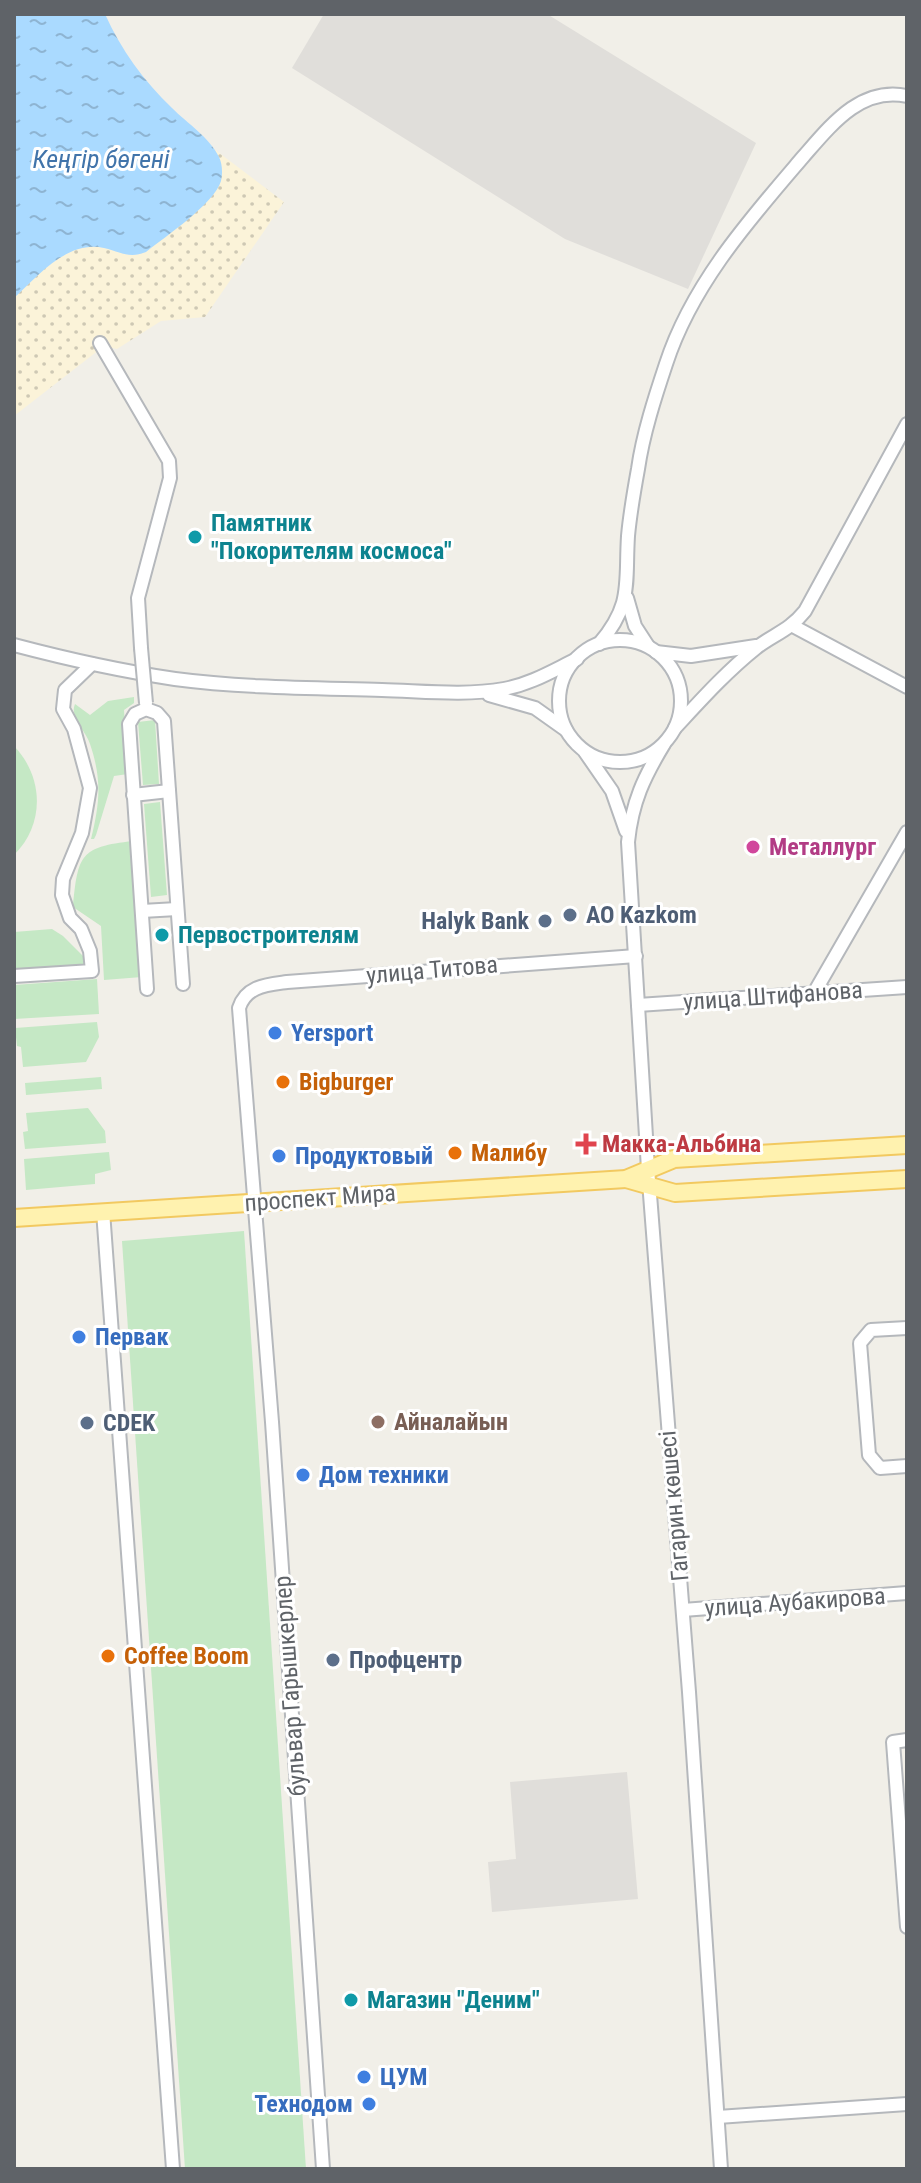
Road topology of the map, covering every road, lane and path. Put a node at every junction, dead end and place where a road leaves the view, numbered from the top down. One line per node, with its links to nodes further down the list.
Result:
1 (907, 96): 4 (street)
2 (100, 343): 14 (street, bridge)
3 (907, 424): 5 (street)
4 (627, 594): 6 (street); 9 (street)
5 (793, 626): 8 (street); 12 (street)
6 (599, 644): 9 (street); 10 (street)
7 (14, 645): 11 (street)
8 (760, 645): 9 (street); 15 (street)
9 (652, 649): 15 (street)
10 (577, 659): 13 (street); 16 (street)
11 (92, 664): 13 (street); 26 (street)
12 (907, 687)
13 (474, 692): 16 (street)
14 (146, 706): 19 (street); 20 (street)
15 (675, 728): 17 (street)
16 (568, 732): 18 (street)
17 (664, 744): 18 (street); 22 (street)
18 (583, 749): 22 (street)
19 (169, 791): 20 (street); 23 (street)
20 (133, 795): 24 (street)
21 (907, 832): 30 (street)
22 (628, 842): 25 (street, Гагарин көшесі)
23 (177, 909): 24 (street); 27 (street)
24 (142, 911): 29 (street)
25 (636, 956): 31 (street, Гагарин көшесі); 32 (street, улица Титова)
26 (14, 976)
27 (183, 984)
28 (907, 987): 30 (street, улица Штифанова)
29 (147, 989)
30 (814, 993): 31 (street, улица Штифанова)
31 (638, 1005): 34 (street, Гагарин көшесі)
32 (239, 1008): 36 (street, бульвар Гарышкерлер)
33 (907, 1145): 34 (main road, проспект Мира)
34 (649, 1177): 35 (main road); 36 (main road, проспект Мира); 42 (street, Гагарин көшесі)
35 (907, 1179)
36 (254, 1202): 37 (main road, проспект Мира); 48 (street, бульвар Гарышкерлер)
37 (103, 1211): 38 (main road, проспект Мира); 47 (street)
38 (14, 1218)
39 (907, 1328): 40 (street)
40 (907, 1466)
41 (907, 1593): 42 (street, улица Аубакирова)
42 (683, 1610): 46 (street, Гагарин көшесі)
43 (907, 1740): 44 (street)
44 (907, 1927)
45 (907, 2104): 46 (street)
46 (718, 2117): 49 (street, Гагарин көшесі)
47 (173, 2169)
48 (323, 2169)
49 (721, 2169)

